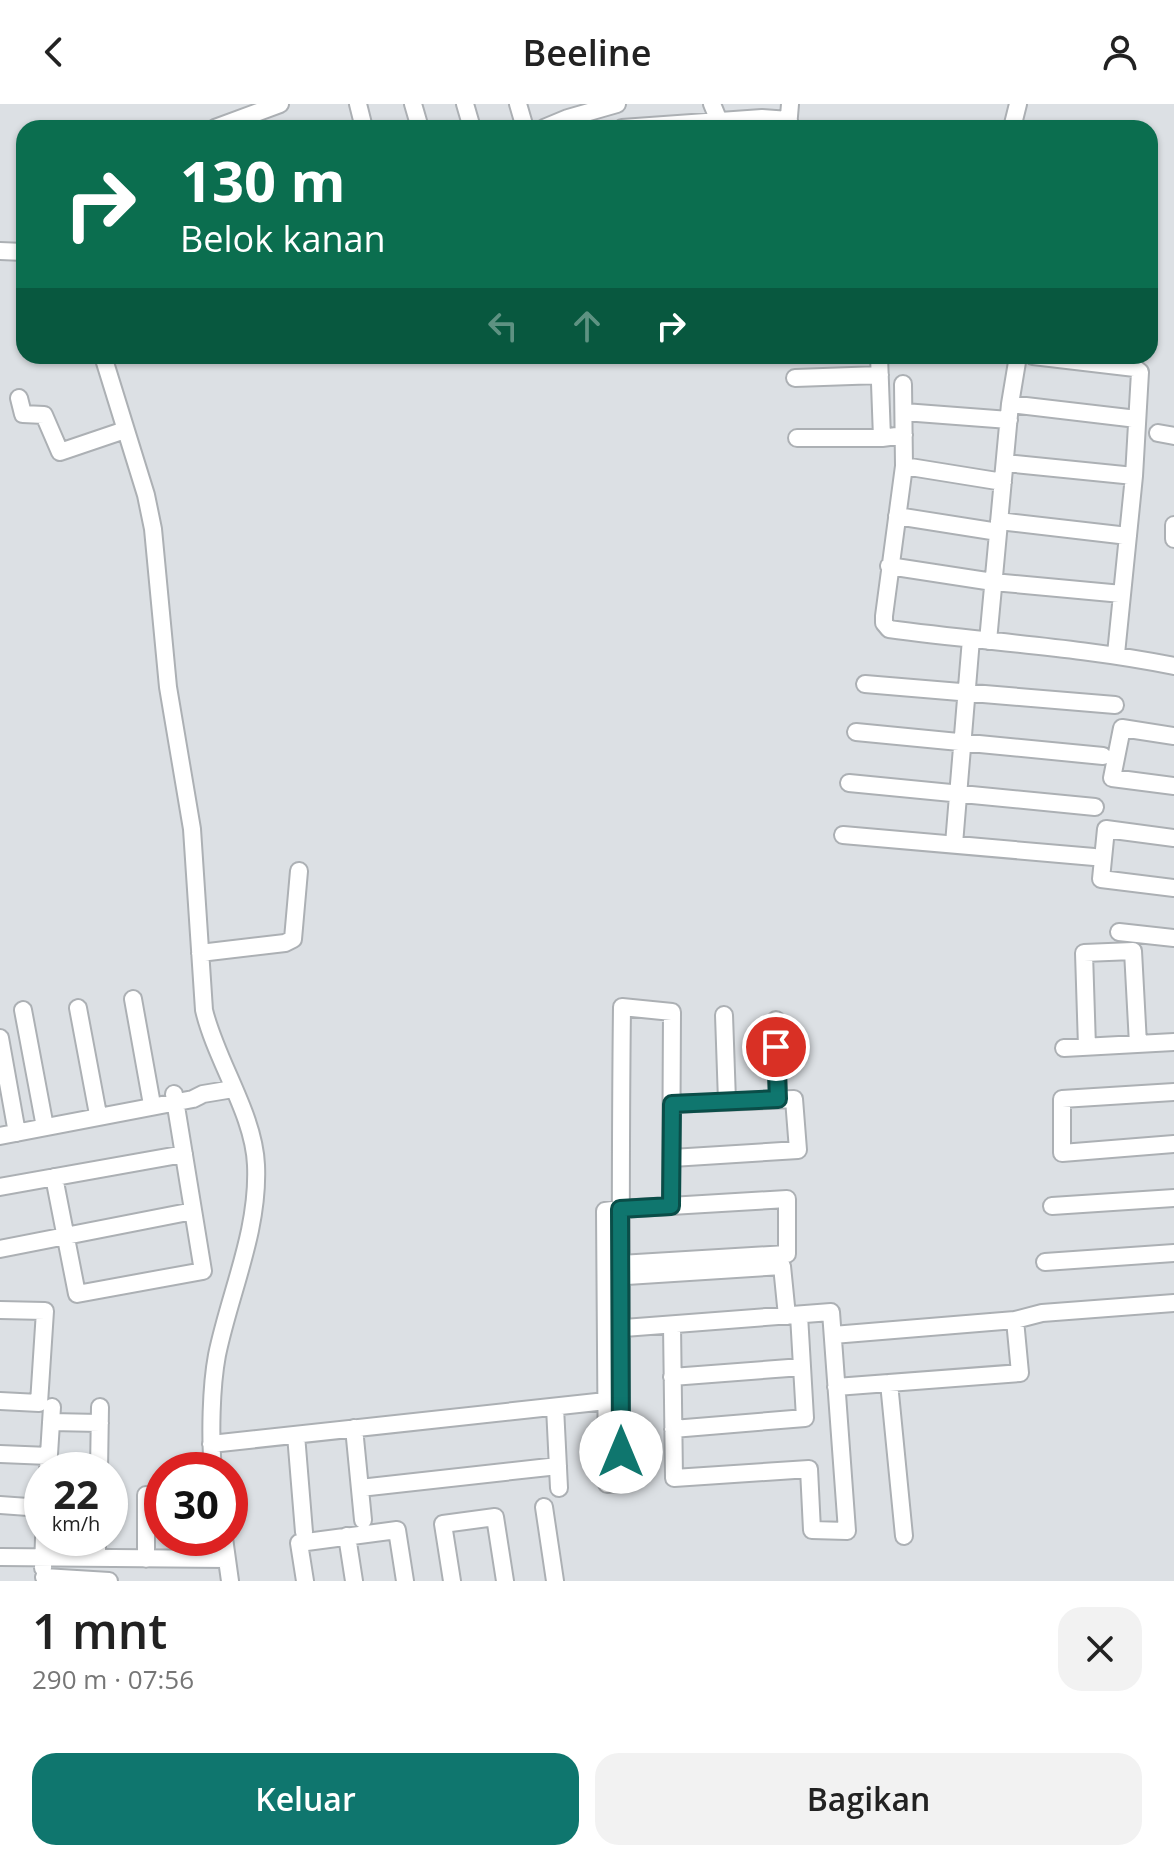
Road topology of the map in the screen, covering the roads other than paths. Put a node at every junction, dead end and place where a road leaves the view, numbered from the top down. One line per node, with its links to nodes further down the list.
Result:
1 (280, 104): 4 (street)
2 (617, 104): 5 (street)
3 (789, 117): 6 (street)
4 (237, 120)
5 (563, 120)
6 (733, 120)
7 (105, 364): 18 (street)
8 (879, 364): 11 (street)
9 (1017, 364): 16 (street)
10 (1098, 364): 17 (street)
11 (880, 375): 12 (street); 21 (street)
12 (795, 378)
13 (903, 384): 15 (street)
14 (19, 398): 18 (street)
15 (904, 412): 16 (street); 19 (street)
16 (1010, 412): 17 (street); 22 (street)
17 (1137, 419): 24 (street)
18 (125, 430): 56 (street)
19 (904, 435): 21 (street); 23 (street)
20 (797, 438): 21 (street)
21 (882, 438)
22 (1005, 463): 24 (street); 25 (street)
23 (904, 466): 25 (street); 26 (street)
24 (1134, 476): 29 (street)
25 (1003, 482): 28 (street)
26 (897, 516): 28 (street); 31 (street)
27 (1174, 525): 30 (street)
28 (999, 526): 29 (street); 32 (street)
29 (1128, 536): 33 (street)
30 (1174, 539)
31 (889, 566): 32 (street); 34 (street)
32 (993, 582): 33 (street); 34 (street)
33 (1122, 594): 35 (street)
34 (979, 640): 35 (street); 38 (street)
35 (1116, 654): 36 (street)
36 (1174, 666)
37 (865, 684): 38 (street)
38 (967, 692): 39 (street); 42 (street)
39 (1115, 705)
40 (856, 732): 42 (street)
41 (1174, 736): 45 (street)
42 (962, 742): 43 (street); 46 (street)
43 (1103, 756)
44 (849, 783): 46 (street)
45 (1174, 786)
46 (958, 793): 47 (street); 50 (street)
47 (1095, 807)
48 (843, 835): 50 (street)
49 (1174, 838): 53 (street)
50 (954, 844): 51 (street)
51 (1094, 857)
52 (299, 871): 56 (street)
53 (1174, 888)
54 (1119, 932): 55 (street)
55 (1174, 938)
56 (200, 953): 67 (street)
57 (133, 999): 70 (street)
58 (78, 1008): 74 (street)
59 (23, 1010): 75 (street)
60 (724, 1015): 72 (street)
61 (776, 1020): 71 (street)
62 (0, 1038): 76 (street)
63 (1174, 1042): 64 (street)
64 (1138, 1044): 65 (street); 65 (street)
65 (1087, 1047): 66 (street)
66 (1064, 1048)
67 (233, 1089): 69 (street); 109 (street)
68 (1174, 1092): 77 (street)
69 (174, 1098): 70 (street); 75 (street); 78 (street)
70 (151, 1099): 74 (street)
71 (778, 1099): 72 (street); 79 (street)
72 (727, 1101): 73 (street)
73 (672, 1104): 79 (street); 85 (street)
74 (97, 1109): 75 (street)
75 (44, 1123): 76 (street)
76 (8, 1130)
77 (1174, 1144)
78 (184, 1154): 80 (street); 86 (street)
79 (672, 1158): 83 (street)
80 (54, 1177): 81 (street); 87 (street)
81 (0, 1187)
82 (1174, 1198): 84 (street)
83 (671, 1206): 85 (street); 91 (street)
84 (1052, 1206)
85 (620, 1209): 91 (street)
86 (193, 1211): 87 (street); 87 (street)
87 (66, 1238): 88 (street)
88 (0, 1249)
89 (1174, 1253): 90 (street)
90 (1045, 1262)
91 (615, 1273): 94 (street); 97 (street)
92 (1174, 1303): 95 (street)
93 (0, 1310): 103 (street)
94 (793, 1315): 96 (street); 98 (street); 99 (street)
95 (1015, 1320): 98 (street); 101 (street)
96 (672, 1325): 97 (street); 100 (street)
97 (613, 1329): 104 (street); 104 (street)
98 (833, 1335): 102 (street)
99 (802, 1367): 100 (street); 107 (street)
100 (672, 1377): 107 (street)
101 (889, 1383): 102 (street); 124 (street)
102 (836, 1387): 107 (street)
103 (0, 1401)
104 (606, 1401): 105 (street)
105 (555, 1407): 106 (street); 115 (street)
106 (354, 1428): 108 (street); 116 (street)
107 (673, 1429)
108 (296, 1435): 109 (street); 122 (street)
109 (211, 1444): 112 (street)
110 (49, 1452): 111 (street)
111 (99, 1452)
112 (212, 1452)
113 (0, 1454): 114 (street)
114 (24, 1458)
115 (558, 1466): 116 (street); 117 (street)
116 (360, 1488): 121 (street)
117 (559, 1488)
118 (0, 1505): 119 (street)
119 (24, 1507)
120 (544, 1507): 140 (street)
121 (363, 1520)
122 (304, 1532)
123 (347, 1536): 135 (street); 136 (street); 137 (street)
124 (904, 1536)
125 (43, 1556): 129 (street)
126 (227, 1556): 131 (street)
127 (0, 1557): 129 (street)
128 (97, 1557): 129 (street); 130 (street)
129 (43, 1559): 132 (street)
130 (146, 1559): 131 (street)
131 (227, 1559): 134 (street)
132 (44, 1579): 133 (street)
133 (109, 1581)
134 (230, 1581)
135 (305, 1581)
136 (354, 1581)
137 (405, 1581)
138 (452, 1581): 139 (street)
139 (505, 1581)
140 (555, 1581)

